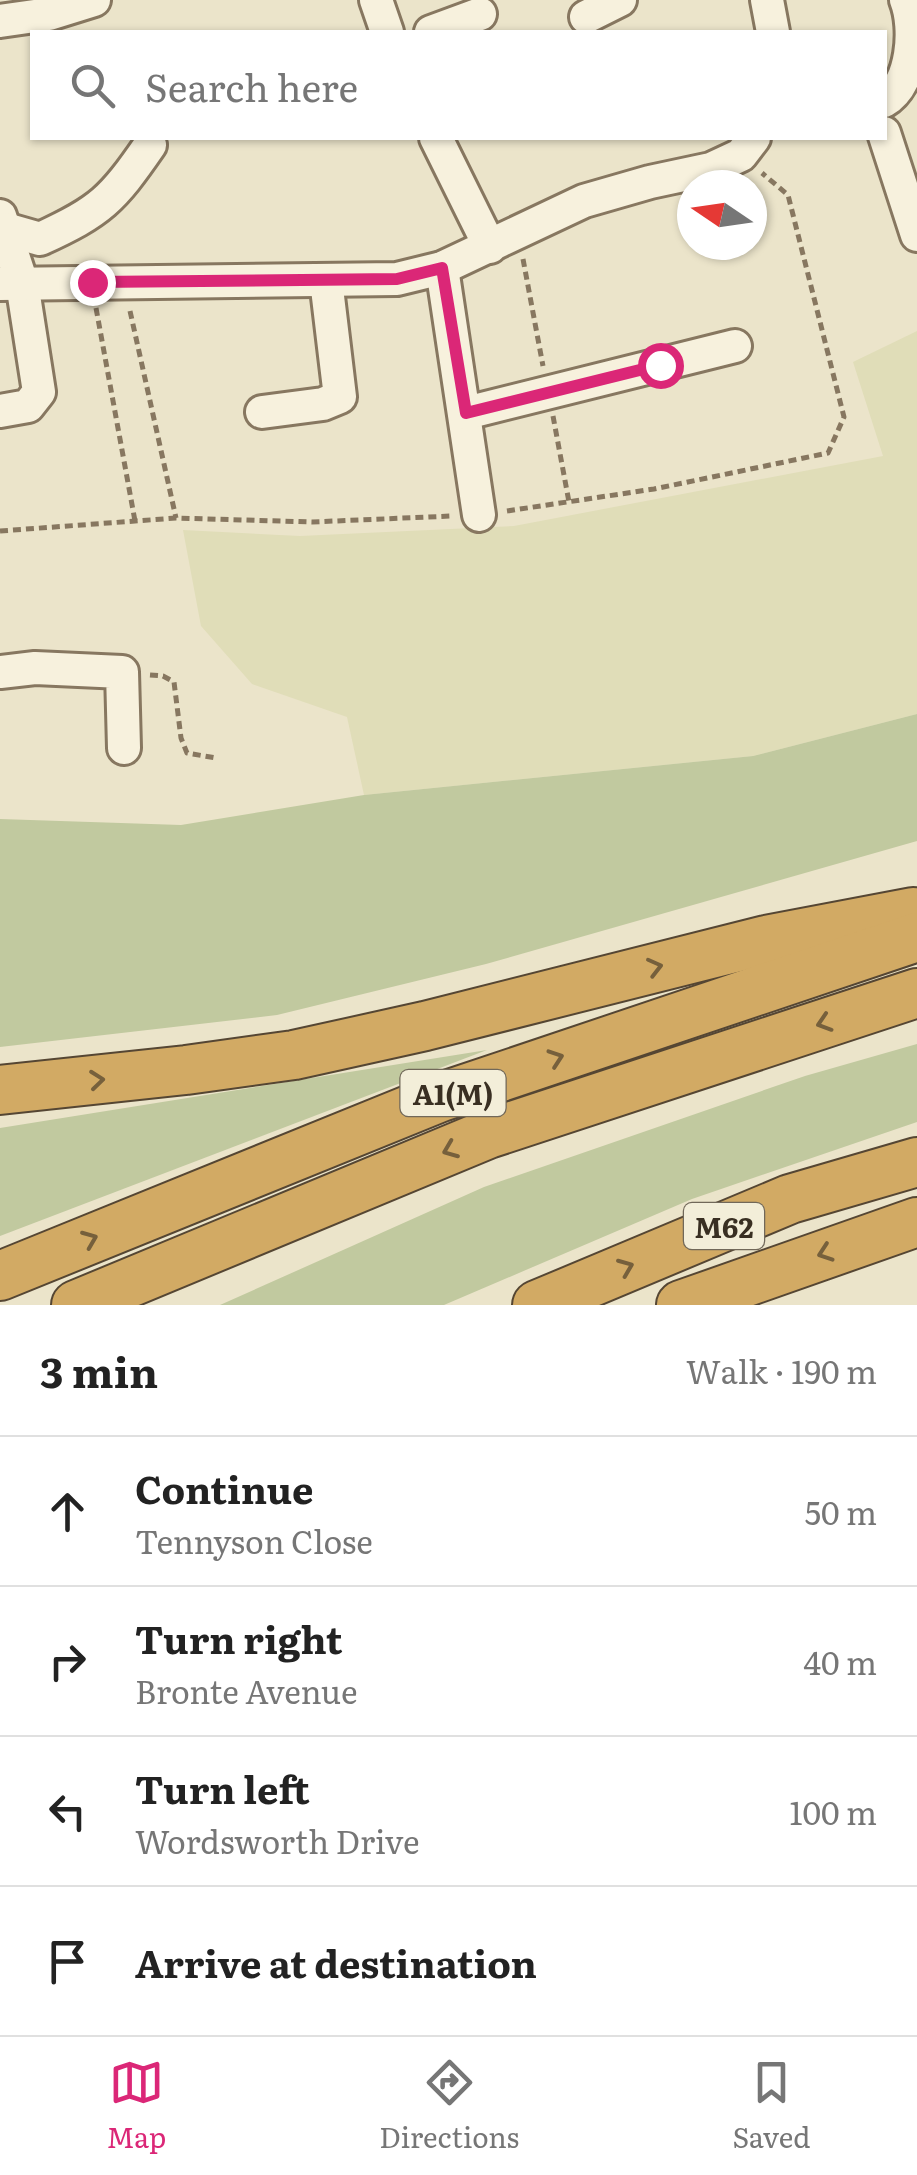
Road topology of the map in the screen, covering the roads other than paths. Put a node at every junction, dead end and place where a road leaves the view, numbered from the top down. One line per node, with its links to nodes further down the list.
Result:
1 (94, 0): 8 (street)
2 (376, 0): 9 (street)
3 (620, 0): 7 (street)
4 (767, 0): 11 (street)
5 (906, 0): 12 (street)
6 (480, 16): 10 (street)
7 (586, 17)
8 (0, 21)
9 (386, 30)
10 (437, 30)
11 (774, 30)
12 (887, 100)
13 (437, 140): 19 (street)
14 (886, 140): 18 (street)
15 (150, 145): 17 (street)
16 (748, 146): 19 (street)
17 (2, 222): 22 (street)
18 (917, 235)
19 (490, 247): 20 (street)
20 (442, 268): 21 (street); 26 (street)
21 (326, 280): 22 (street); 25 (street)
22 (11, 283): 24 (street)
23 (735, 346): 26 (street)
24 (0, 411)
25 (262, 412)
26 (466, 413): 27 (street)
27 (479, 515)
28 (0, 672): 29 (street)
29 (124, 748)
30 (917, 911): 33 (highway, one-way to 30)
31 (917, 937): 36 (highway, A1(M), one-way to 31)
32 (917, 993): 37 (highway, A1(M), one-way to 37)
33 (0, 1090)
34 (917, 1162): 38 (highway, M62, one-way to 34)
35 (917, 1222): 39 (highway, M62, one-way to 39)
36 (0, 1276)
37 (76, 1305)
38 (537, 1305)
39 (681, 1305)

